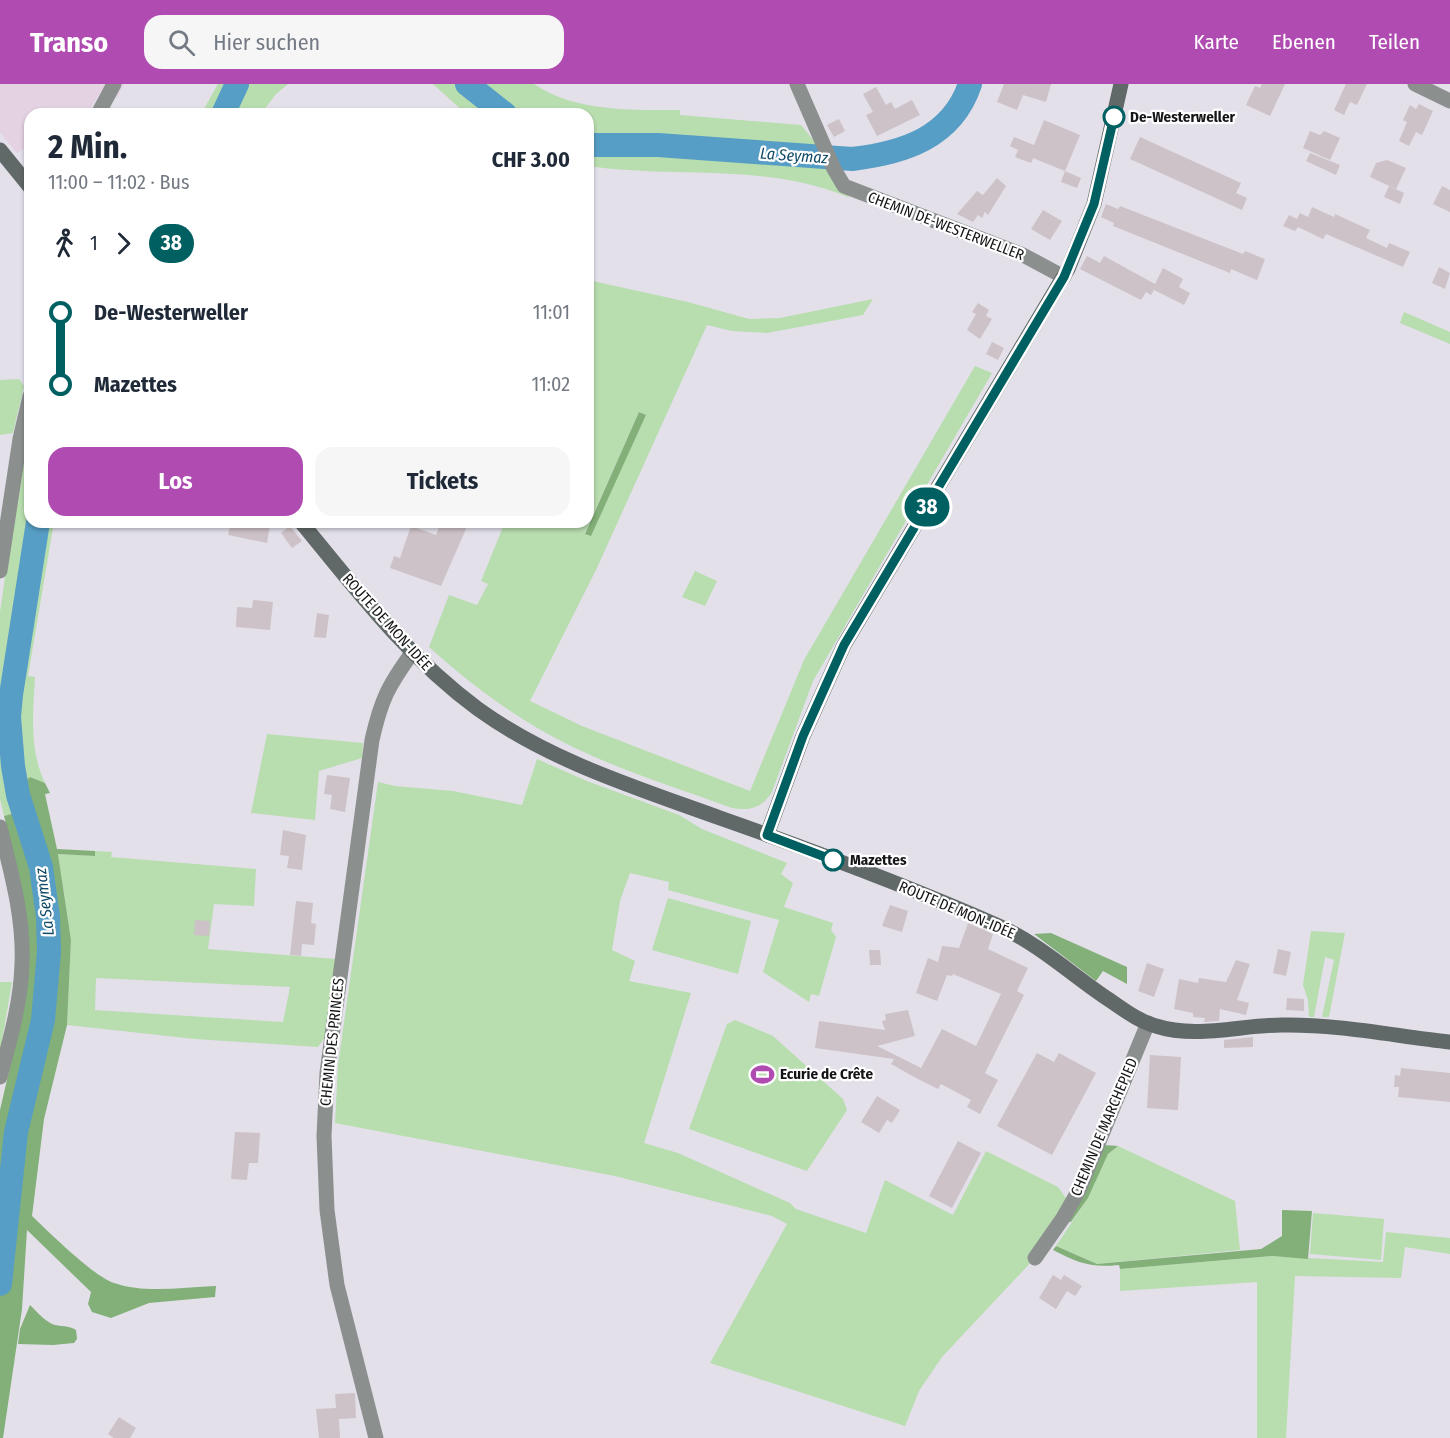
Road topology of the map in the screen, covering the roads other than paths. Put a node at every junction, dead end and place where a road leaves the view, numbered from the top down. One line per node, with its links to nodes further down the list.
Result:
1 (114, 84): 6 (street)
2 (797, 84): 9 (street, CHEMIN DE-WESTERWELLER)
3 (1121, 84): 9 (street)
4 (1415, 84): 5 (street)
5 (1446, 94)
6 (101, 108)
7 (0, 150): 8 (street)
8 (24, 180)
9 (1064, 277): 15 (street)
10 (24, 422): 12 (street)
11 (306, 528): 13 (street, ROUTE DE MON-IDÉE)
12 (0, 571)
13 (412, 653): 15 (street, ROUTE DE MON-IDÉE); 20 (street, CHEMIN DES PRINCES)
14 (0, 827): 18 (street)
15 (767, 835): 16 (street, ROUTE DE MON-IDÉE)
16 (1148, 1023): 17 (street, ROUTE DE MON-IDÉE); 19 (street, CHEMIN DE MARCHEPIED)
17 (1450, 1042)
18 (0, 1077)
19 (1035, 1258)
20 (376, 1438)

